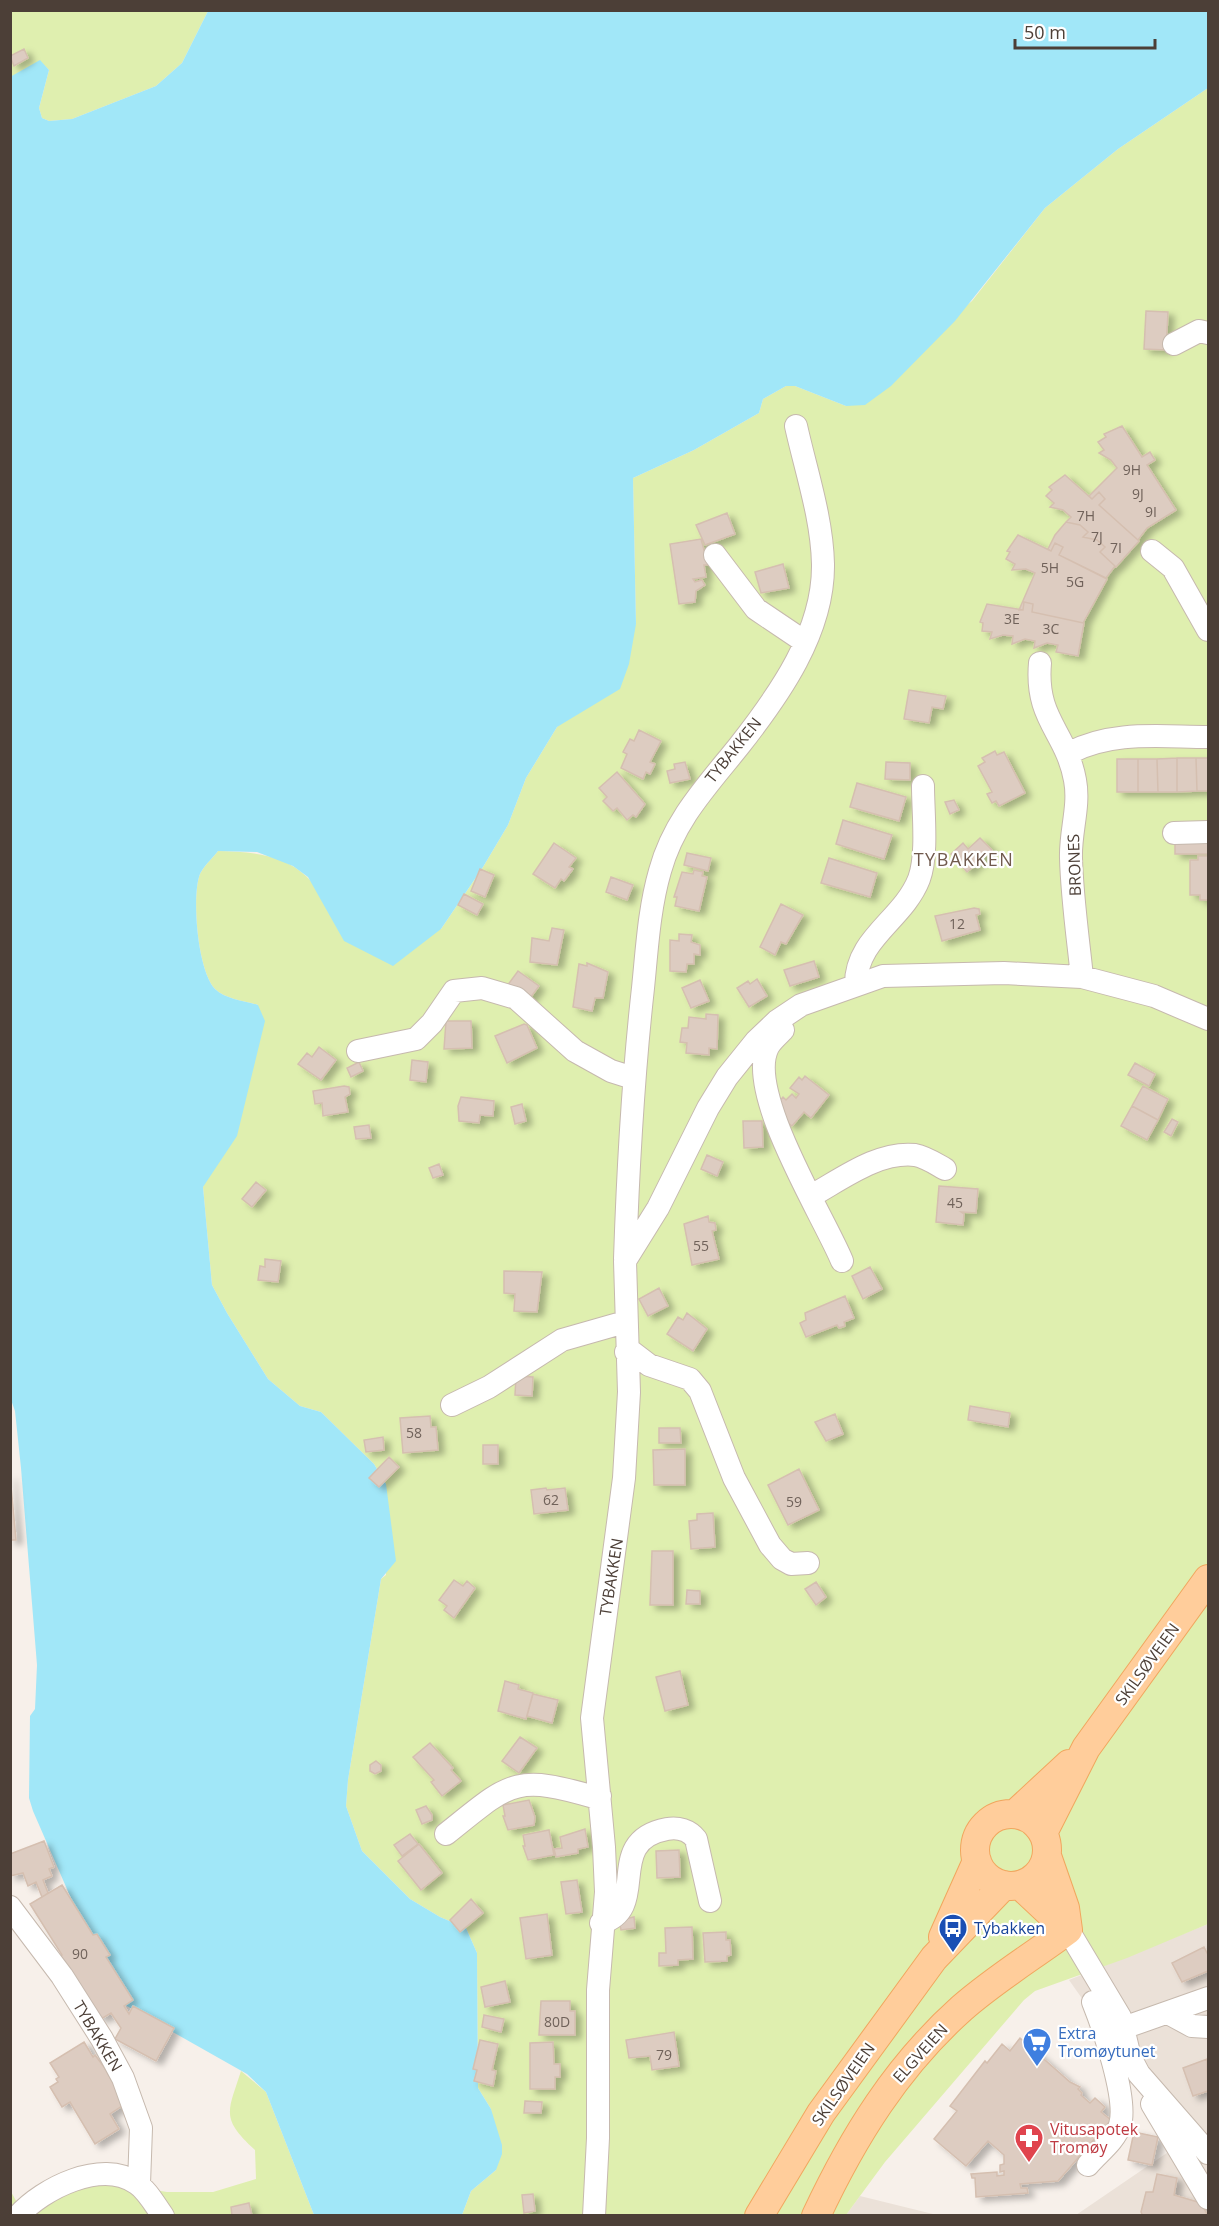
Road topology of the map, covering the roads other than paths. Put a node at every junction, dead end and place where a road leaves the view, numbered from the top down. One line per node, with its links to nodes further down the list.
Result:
1 (1209, 333): 2 (street)
2 (1174, 344)
3 (796, 426): 7 (street, TYBAKKEN)
4 (1152, 551): 6 (street)
5 (715, 555): 7 (street)
6 (1209, 630)
7 (805, 642): 19 (street, TYBAKKEN)
8 (1040, 663): 10 (street, BRONES)
9 (1209, 737): 10 (street)
10 (1069, 753): 14 (street, BRONES)
11 (923, 786): 15 (street)
12 (1174, 832): 13 (street)
13 (1209, 832)
14 (1082, 977): 15 (street); 16 (street)
15 (856, 984): 17 (street)
16 (1209, 1019)
17 (777, 1021): 21 (street); 22 (street)
18 (358, 1051): 19 (street)
19 (633, 1078): 22 (street, TYBAKKEN)
20 (945, 1169): 21 (street)
21 (811, 1196): 23 (street)
22 (625, 1261): 24 (street, TYBAKKEN)
23 (842, 1261)
24 (625, 1322): 25 (street, TYBAKKEN); 26 (street)
25 (626, 1352): 27 (street); 30 (street, TYBAKKEN)
26 (452, 1405)
27 (808, 1563)
28 (1209, 1579): 29 (main road, SKILSØVEIEN)
29 (1086, 1748): 31 (main road, SKILSØVEIEN); 33 (main road, SKILSØVEIEN)
30 (600, 1796): 32 (street); 38 (street, TYBAKKEN)
31 (1015, 1814): 33 (main road); 34 (main road)
32 (446, 1834)
33 (1045, 1845): 35 (main road); 39 (main road)
34 (977, 1861): 35 (main road); 40 (main road, SKILSØVEIEN)
35 (1012, 1885): 39 (main road); 40 (main road, SKILSØVEIEN)
36 (710, 1901): 38 (street)
37 (10, 1906): 49 (street, TYBAKKEN)
38 (601, 1923): 53 (street, TYBAKKEN)
39 (1068, 1930): 45 (street); 55 (main road, ELGVEIEN)
40 (934, 1958): 54 (main road, SKILSØVEIEN)
41 (1209, 1998): 43 (street)
42 (1093, 2002): 48 (street)
43 (1168, 2013): 44 (street); 45 (street)
44 (1209, 2027)
45 (1123, 2028): 46 (street)
46 (1139, 2074): 47 (street); 50 (street)
47 (1209, 2153)
48 (1088, 2165)
49 (138, 2184): 51 (street); 52 (street)
50 (1209, 2198)
51 (18, 2216)
52 (163, 2216)
53 (594, 2216)
54 (759, 2216)
55 (816, 2216)

